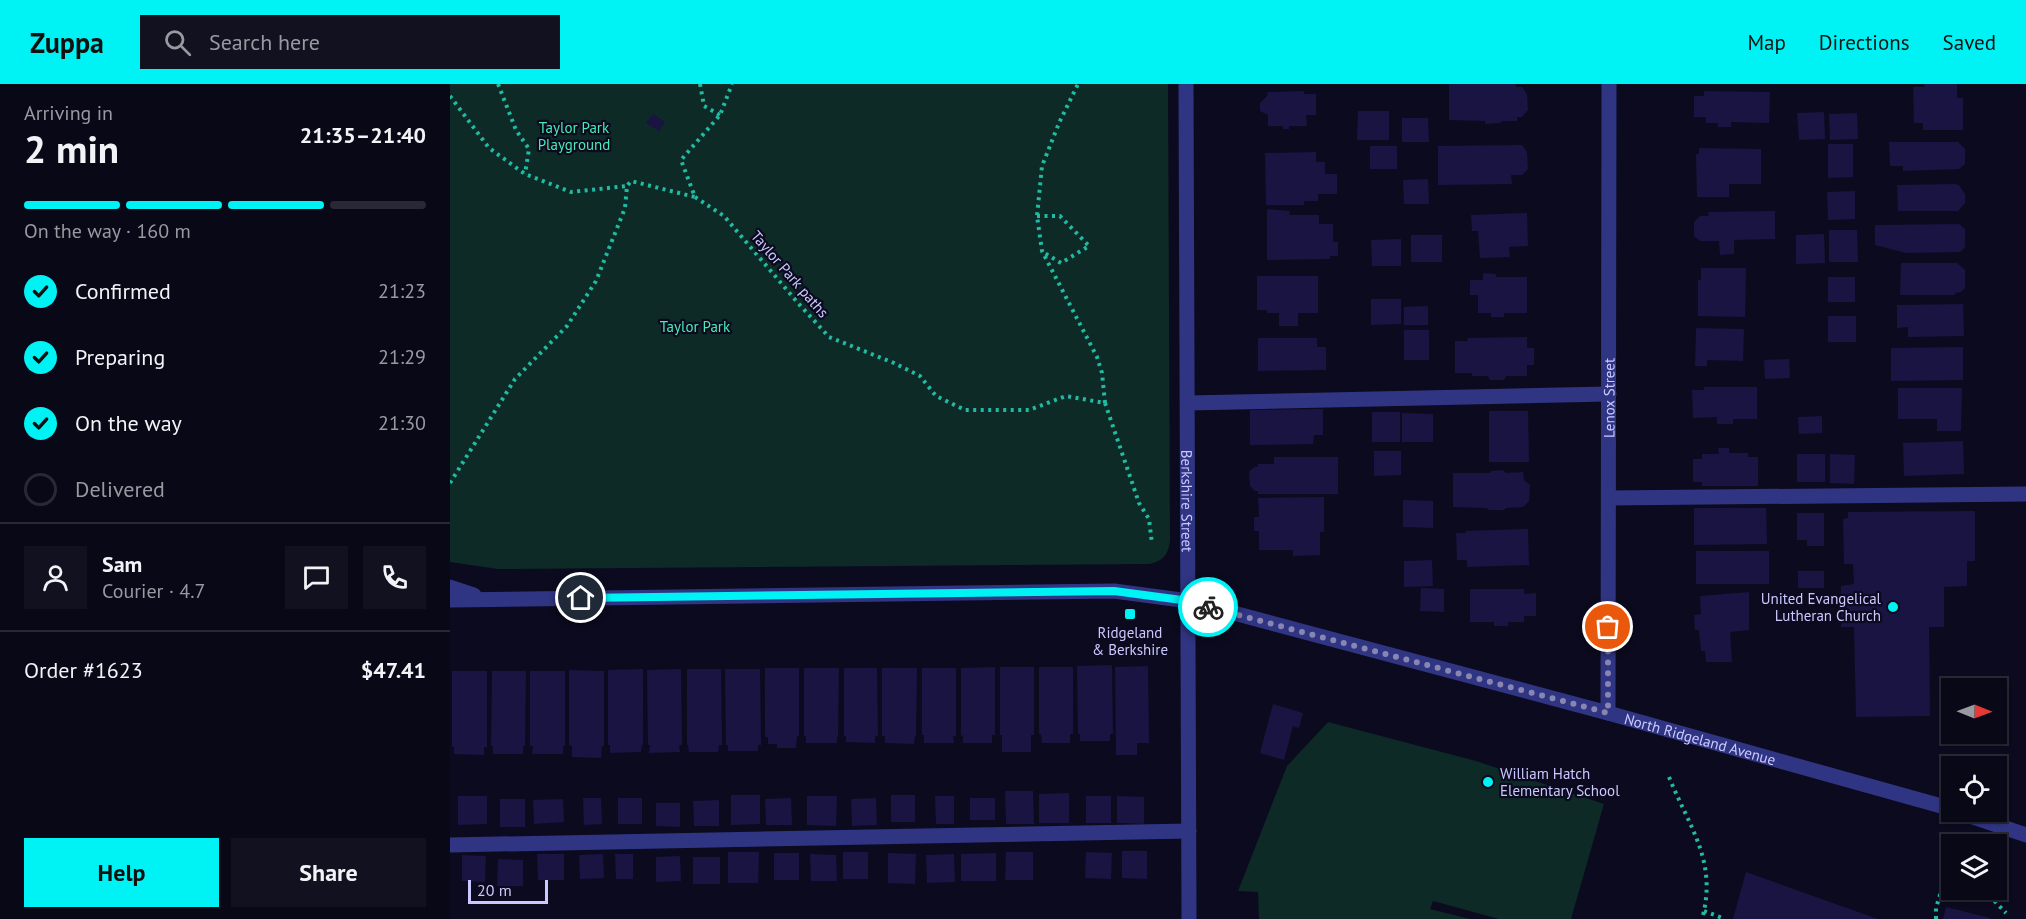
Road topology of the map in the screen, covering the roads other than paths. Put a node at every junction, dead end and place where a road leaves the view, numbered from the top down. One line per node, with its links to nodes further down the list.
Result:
1 (1186, 84): 4 (street, Berkshire Street)
2 (1609, 84): 3 (street, Lenox Street)
3 (1609, 394): 4 (street); 6 (street, Lenox Street)
4 (1188, 403): 10 (street, Berkshire Street)
5 (2026, 494): 6 (street)
6 (1609, 498): 11 (street, Lenox Street)
7 (450, 587): 8 (street)
8 (488, 599): 9 (street, North Ridgeland Avenue); 10 (street, North Ridgeland Avenue)
9 (450, 600)
10 (1189, 601): 11 (street, North Ridgeland Avenue); 14 (street, Berkshire Street)
11 (1608, 713): 12 (street, North Ridgeland Avenue)
12 (1941, 806)
13 (1988, 822): 15 (street)
14 (1189, 831): 16 (street); 17 (street, Berkshire Street)
15 (2026, 835)
16 (450, 845)
17 (1189, 919)

